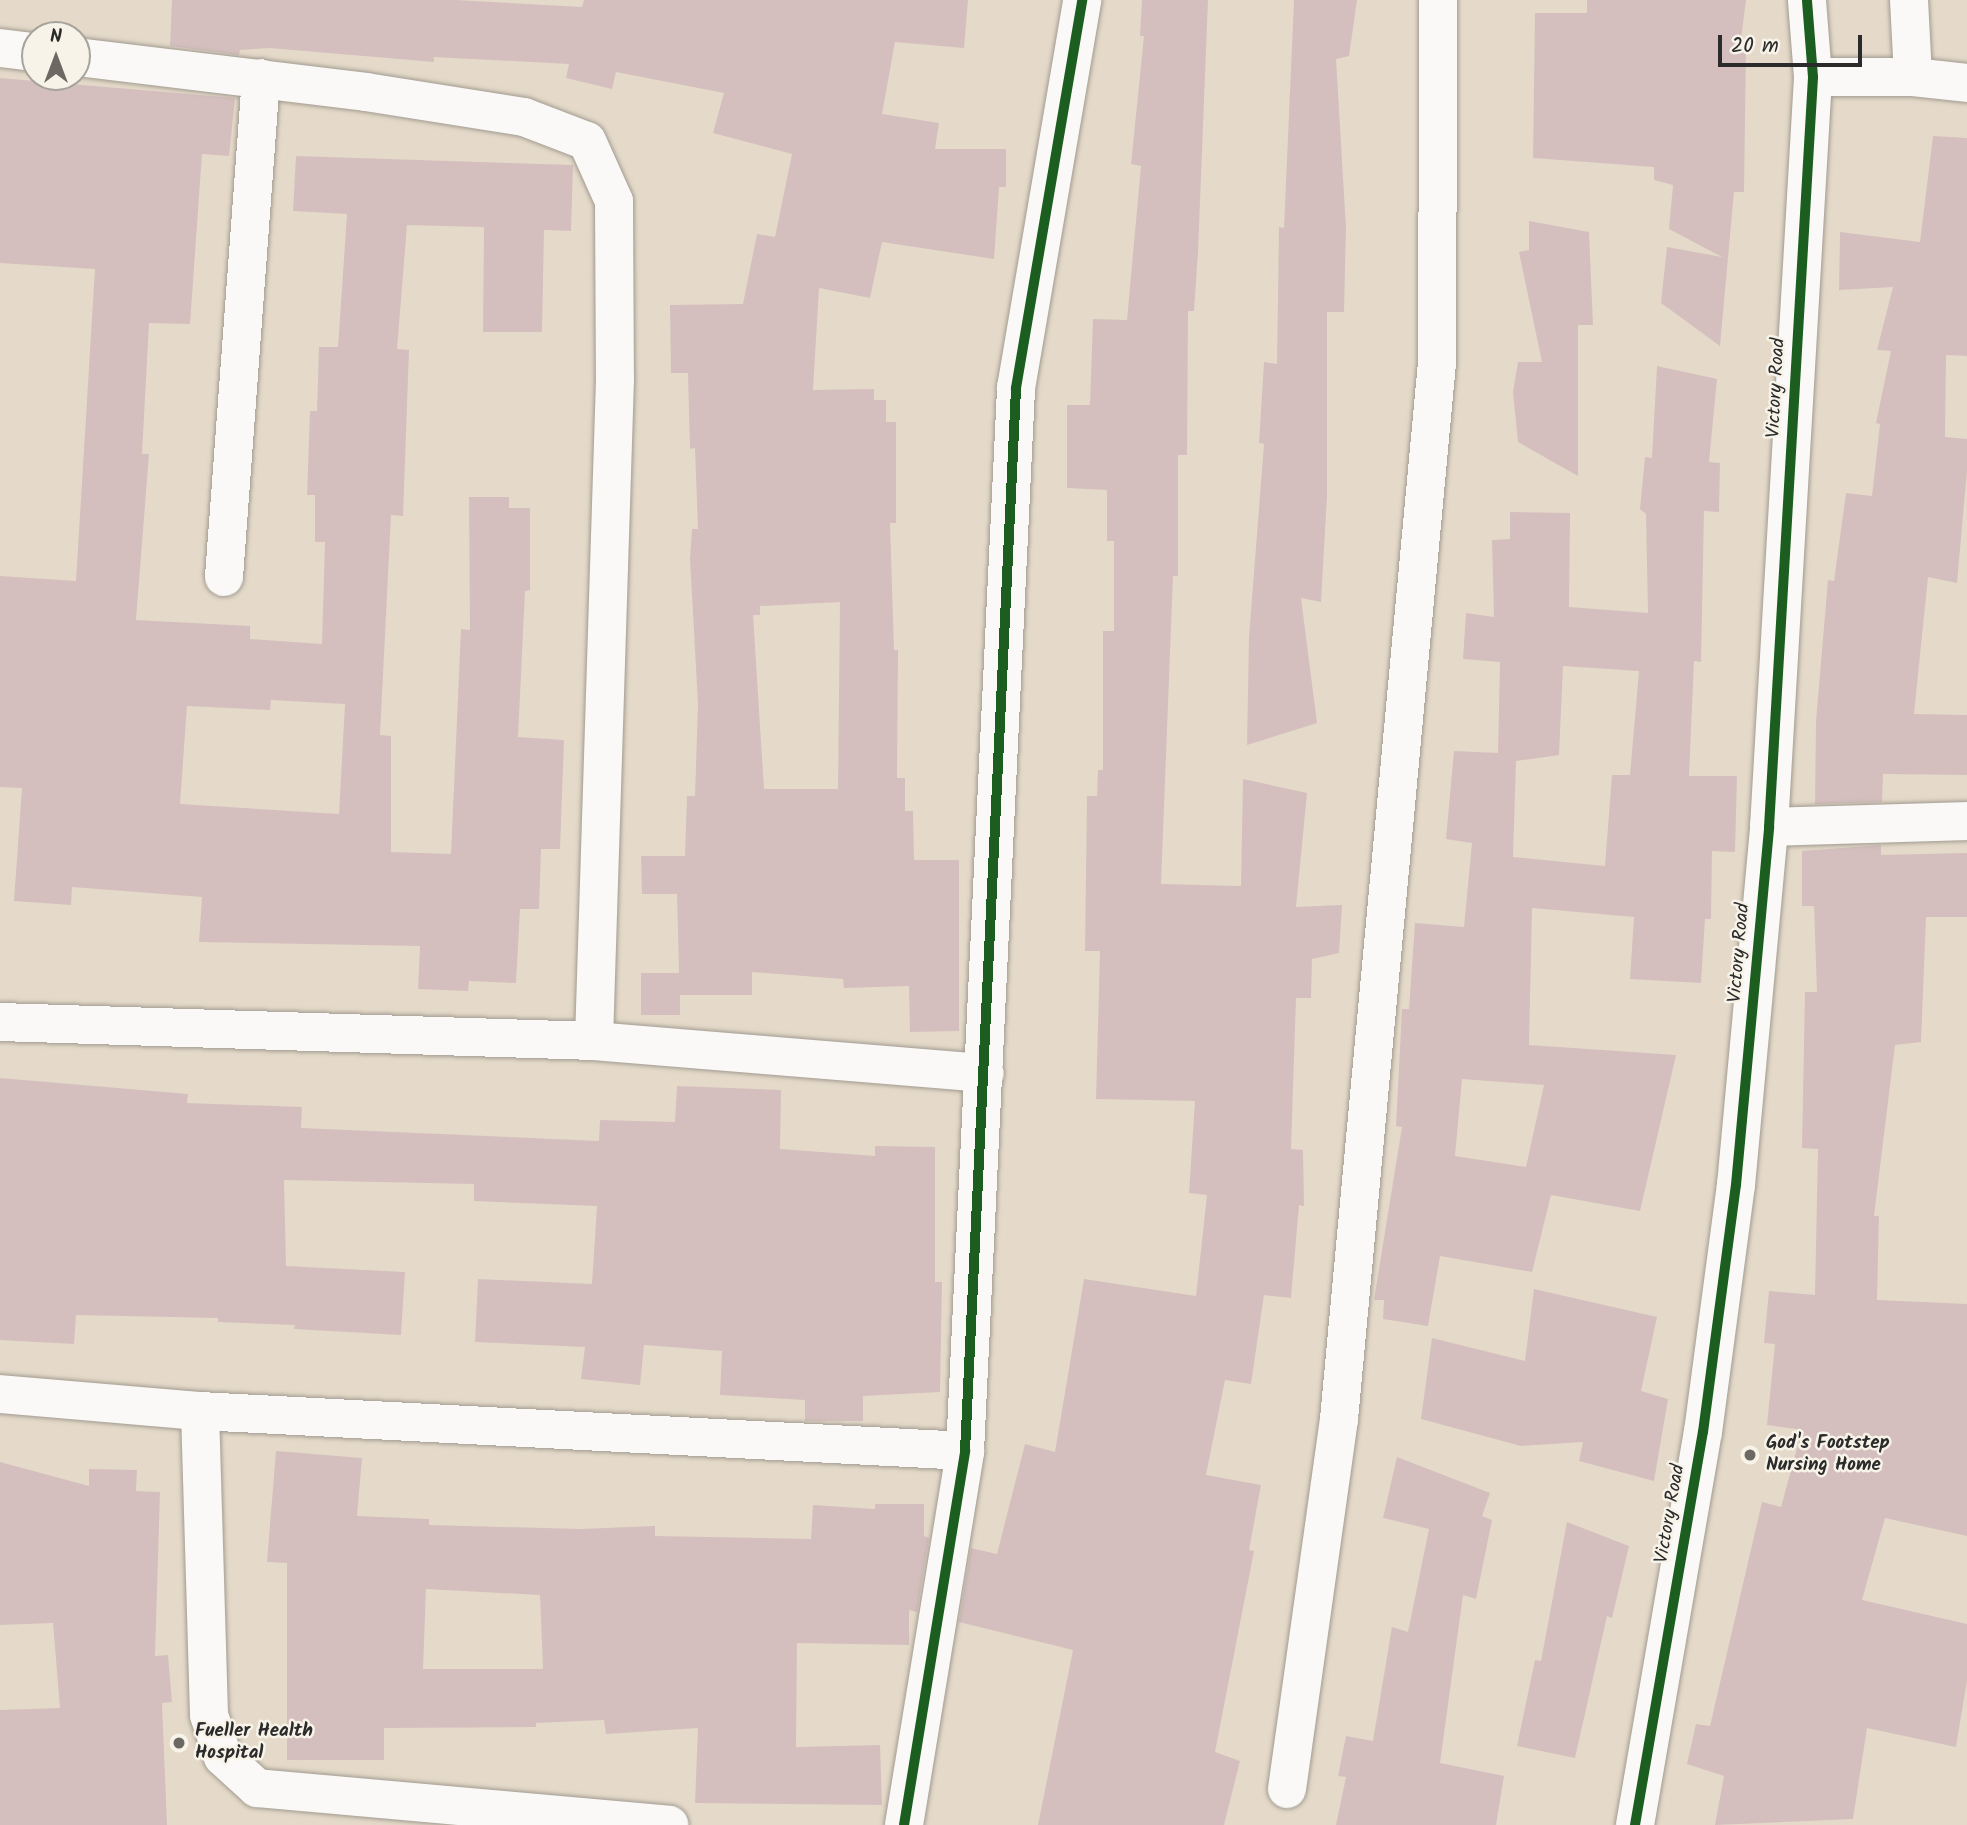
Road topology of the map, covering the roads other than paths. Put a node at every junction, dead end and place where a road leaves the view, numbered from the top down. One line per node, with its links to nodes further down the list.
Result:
1 (1082, 0): 17 (street)
2 (1438, 0): 21 (street)
3 (1807, 0): 8 (street, Victory Road)
4 (1909, 0): 9 (street)
5 (0, 48): 6 (street)
6 (21, 50)
7 (91, 59): 10 (street)
8 (1813, 77): 9 (street); 14 (street, Victory Road)
9 (1913, 77): 11 (street)
10 (261, 78): 12 (street); 16 (street)
11 (1967, 83)
12 (224, 577)
13 (1967, 821): 14 (street)
14 (1769, 827): 24 (street, Victory Road)
15 (0, 1022): 16 (street)
16 (594, 1041): 17 (street)
17 (985, 1073): 20 (street)
18 (0, 1394): 19 (street)
19 (200, 1411): 20 (street); 22 (street)
20 (965, 1451): 23 (street)
21 (1287, 1789)
22 (669, 1825)
23 (904, 1825)
24 (1635, 1825)

